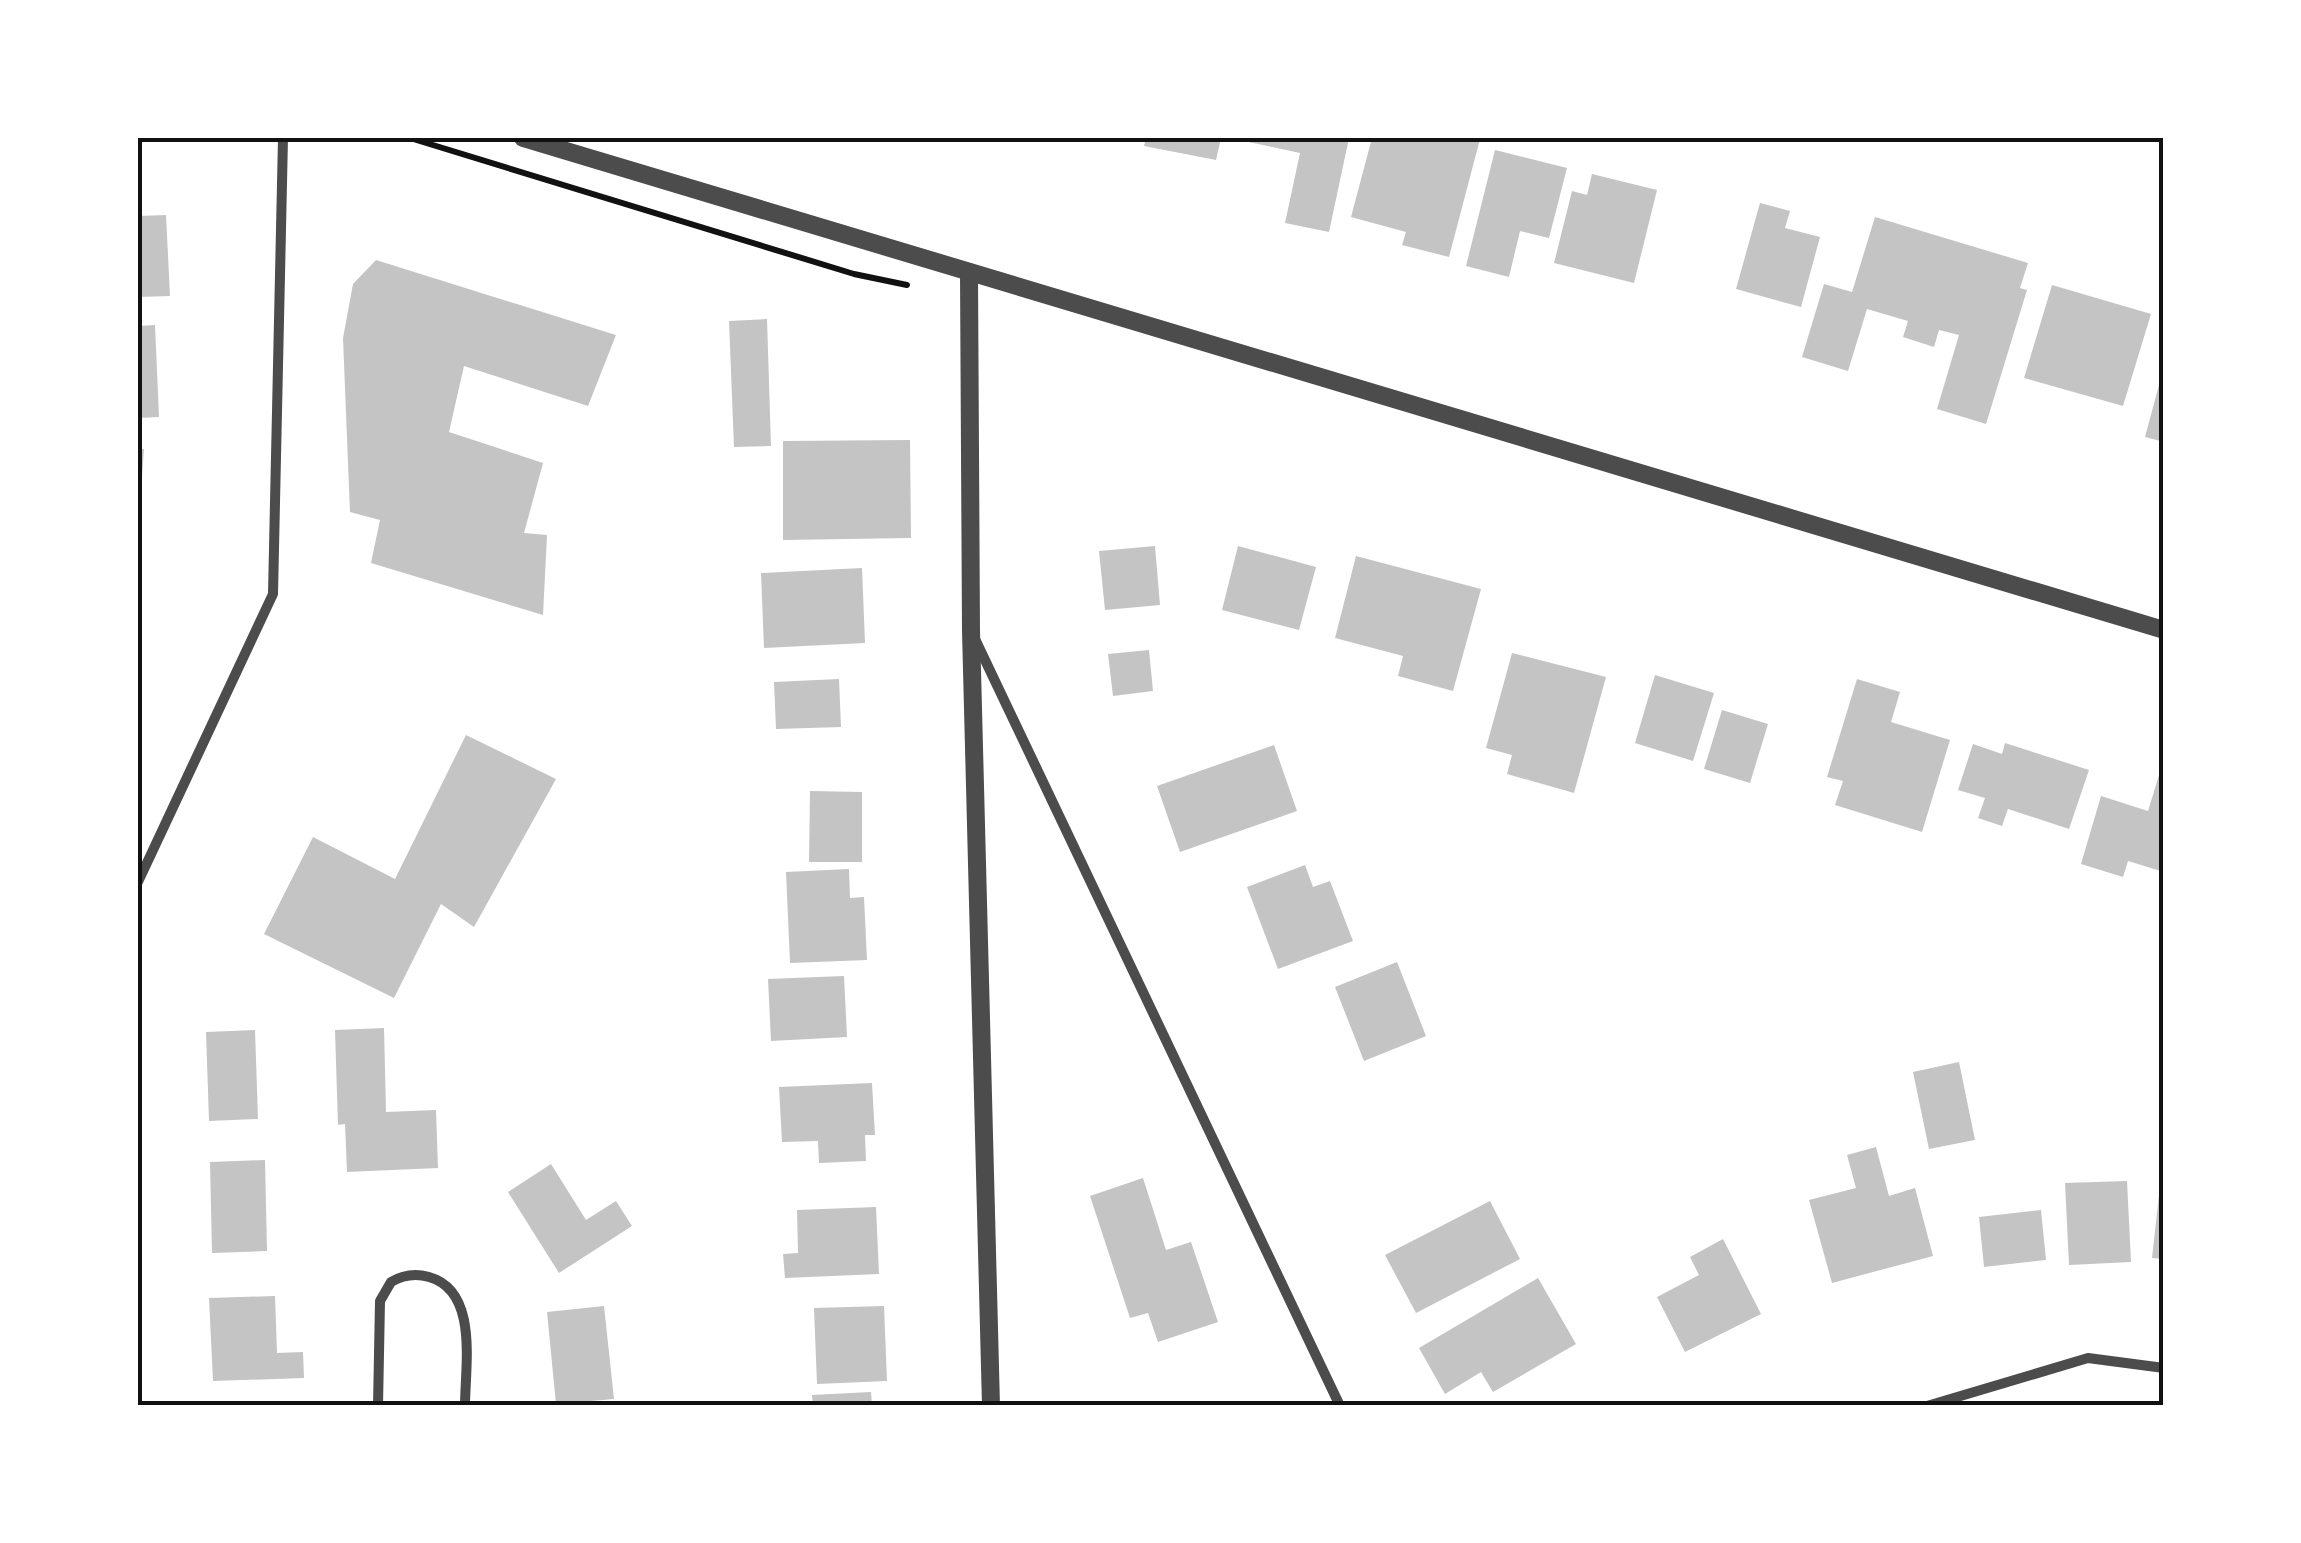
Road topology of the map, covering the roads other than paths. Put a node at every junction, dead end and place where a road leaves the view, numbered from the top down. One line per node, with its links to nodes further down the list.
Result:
1 (283, 138): 6 (street)
2 (522, 138): 3 (street)
3 (970, 272): 4 (street); 5 (street)
4 (971, 630): 10 (street); 11 (street)
5 (2164, 630)
6 (138, 882)
7 (2164, 1368): 12 (street)
8 (378, 1406): 9 (street)
9 (465, 1406)
10 (991, 1406)
11 (1340, 1406)
12 (1927, 1406)

